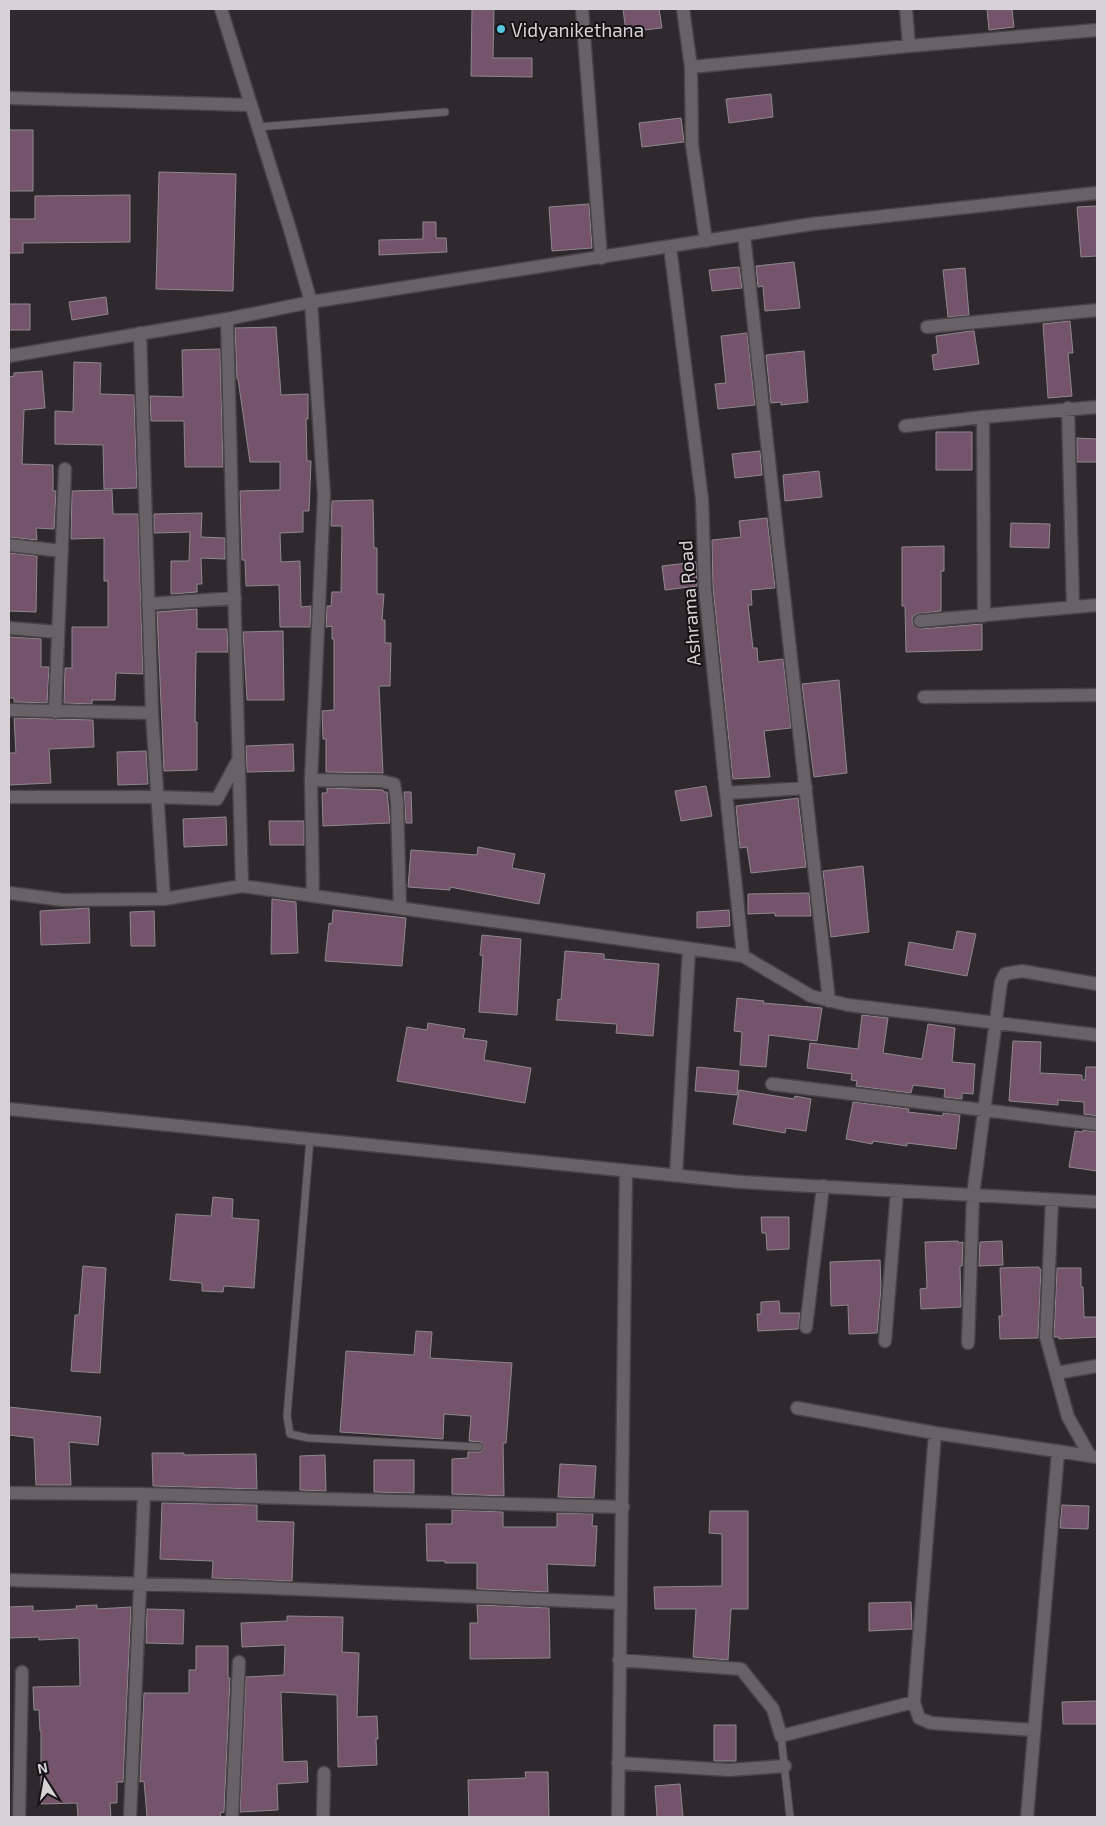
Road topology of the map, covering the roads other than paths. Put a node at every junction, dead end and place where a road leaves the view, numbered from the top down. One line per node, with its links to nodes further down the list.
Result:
1 (221, 9): 9 (street)
2 (582, 9): 16 (street)
3 (683, 9): 7 (street)
4 (906, 9): 6 (street)
5 (1097, 30): 6 (street)
6 (909, 46): 7 (street)
7 (691, 67): 14 (street)
8 (9, 98): 9 (street)
9 (250, 106): 11 (street)
10 (445, 112): 11 (lane)
11 (258, 127): 17 (street)
12 (1097, 194): 13 (street)
13 (744, 235): 14 (street); 45 (street)
14 (706, 241): 15 (street)
15 (670, 246): 16 (street); 46 (street, Ashrama Road)
16 (600, 258): 17 (street)
17 (311, 302): 19 (street); 44 (street)
18 (1097, 310): 20 (street)
19 (227, 319): 21 (street); 30 (street)
20 (927, 327)
21 (140, 333): 22 (street); 31 (street)
22 (9, 356)
23 (1097, 407): 24 (street)
24 (1068, 408): 25 (street); 33 (street)
25 (983, 417): 26 (street); 34 (street)
26 (905, 426)
27 (65, 469): 29 (street)
28 (9, 545): 29 (street)
29 (62, 551): 37 (street)
30 (236, 598): 31 (street); 43 (street)
31 (148, 604): 42 (street)
32 (1097, 605): 33 (street)
33 (1073, 607): 34 (street)
34 (984, 616): 35 (street)
35 (920, 621)
36 (9, 628): 37 (street)
37 (58, 632): 41 (street)
38 (1097, 695): 39 (street)
39 (924, 698)
40 (9, 710): 41 (street)
41 (55, 712): 42 (street)
42 (152, 713): 48 (street)
43 (239, 759): 48 (street); 49 (street)
44 (311, 780): 51 (street); 53 (street)
45 (806, 788): 46 (street); 57 (street)
46 (726, 793): 55 (street, Ashrama Road)
47 (9, 797): 48 (street)
48 (158, 797): 52 (street)
49 (242, 886): 51 (street); 52 (street)
50 (9, 893): 52 (street)
51 (313, 896): 53 (street)
52 (164, 898)
53 (400, 908): 54 (street)
54 (690, 949): 55 (street); 66 (street)
55 (743, 956): 57 (street)
56 (1097, 984): 58 (street)
57 (829, 1001): 58 (street)
58 (995, 1023): 59 (street); 62 (street)
59 (1097, 1035)
60 (772, 1084): 62 (street)
61 (9, 1108): 64 (street)
62 (986, 1110): 63 (street); 69 (street)
63 (1097, 1124)
64 (310, 1139): 65 (street); 79 (lane)
65 (626, 1170): 66 (street); 84 (street)
66 (676, 1175): 67 (street)
67 (823, 1186): 68 (street); 72 (street)
68 (897, 1191): 69 (street); 73 (street)
69 (973, 1195): 70 (street); 74 (street)
70 (1052, 1200): 71 (street); 76 (street)
71 (1097, 1202)
72 (806, 1327)
73 (885, 1341)
74 (968, 1343)
75 (1097, 1366): 76 (street)
76 (1056, 1373): 81 (street)
77 (797, 1408): 78 (street)
78 (935, 1433): 80 (street); 91 (street)
79 (479, 1447)
80 (1058, 1452): 81 (street); 92 (street)
81 (1093, 1457)
82 (9, 1493): 83 (street)
83 (144, 1494): 84 (street); 86 (street)
84 (623, 1507): 87 (street)
85 (9, 1580): 86 (street)
86 (140, 1583): 87 (street); 98 (street)
87 (621, 1603): 88 (street)
88 (618, 1660): 93 (street); 94 (street)
89 (239, 1662): 99 (street)
90 (22, 1672): 97 (street)
91 (914, 1702): 92 (street); 93 (street)
92 (1033, 1730): 103 (street)
93 (781, 1736): 95 (lane)
94 (618, 1763): 95 (street); 101 (street)
95 (785, 1766): 102 (lane)
96 (324, 1773): 100 (street)
97 (19, 1817)
98 (130, 1817)
99 (232, 1817)
100 (323, 1817)
101 (618, 1817)
102 (790, 1817)
103 (1027, 1817)

